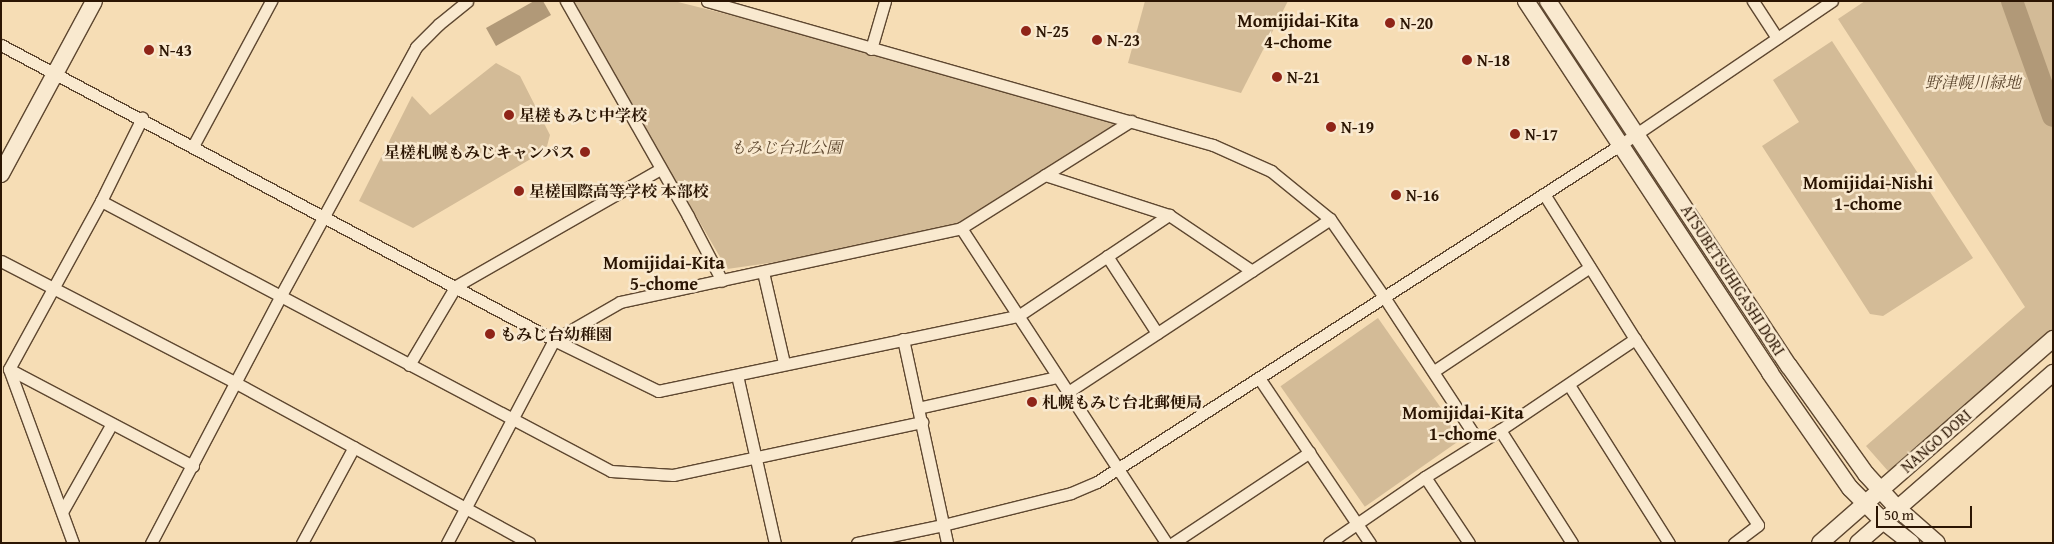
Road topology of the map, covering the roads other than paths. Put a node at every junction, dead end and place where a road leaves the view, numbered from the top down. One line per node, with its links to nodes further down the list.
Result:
1 (94, 1): 14 (street)
2 (270, 1): 19 (street)
3 (467, 1): 26 (street)
4 (566, 1): 20 (street)
5 (706, 1): 13 (street)
6 (885, 1): 13 (street)
7 (1526, 1): 18 (street, ATSUBETSUHIGASHI DORI)
8 (1548, 1): 17 (street, ATSUBETSUHIGASHI DORI)
9 (1753, 1): 11 (street)
10 (1832, 1): 11 (street)
11 (1777, 38): 17 (street)
12 (1, 45): 14 (street)
13 (871, 49): 16 (street)
14 (54, 73): 15 (street); 21 (street)
15 (142, 118): 19 (street); 24 (street)
16 (1131, 122): 22 (street); 27 (street)
17 (1636, 134): 18 (street); 68 (street, ATSUBETSUHIGASHI DORI)
18 (1620, 145): 23 (street); 69 (street, ATSUBETSUHIGASHI DORI)
19 (193, 146): 26 (street)
20 (660, 169): 34 (street); 35 (street)
21 (1, 174)
22 (1045, 175): 25 (street); 28 (street)
23 (1544, 194): 31 (street); 38 (street)
24 (101, 201): 36 (street); 37 (street)
25 (1169, 215): 29 (street); 33 (street)
26 (325, 217): 35 (street); 37 (street)
27 (1330, 220): 33 (street); 38 (street)
28 (961, 228): 32 (street); 39 (street)
29 (1108, 256): 39 (street); 40 (street)
30 (1, 261): 36 (street)
31 (1590, 267): 42 (street); 48 (street)
32 (763, 272): 34 (street); 45 (street)
33 (1252, 272): 40 (street)
34 (722, 281): 44 (street)
35 (456, 286): 44 (street); 46 (street)
36 (54, 289): 47 (street); 53 (street)
37 (281, 295): 46 (street); 53 (street)
38 (1384, 297): 48 (street); 52 (street)
39 (1018, 316): 41 (street); 51 (street)
40 (1156, 333): 55 (street)
41 (903, 339): 45 (street); 56 (street)
42 (1635, 339): 54 (street); 91 (street)
43 (2053, 339): 68 (street, NANGO DORI)
44 (554, 340): 49 (street); 57 (street)
45 (784, 364): 49 (street)
46 (409, 365): 57 (street)
47 (9, 369): 59 (street); 72 (street)
48 (1434, 371): 61 (street)
49 (737, 375): 64 (street)
50 (2052, 375): 71 (street, NANGO DORI)
51 (1057, 377): 55 (street); 56 (street)
52 (1259, 378): 63 (street); 66 (street)
53 (236, 383): 62 (street); 65 (street)
54 (1569, 385): 60 (street); 90 (street)
55 (1068, 392): 66 (street)
56 (918, 408): 58 (street)
57 (510, 419): 64 (street); 70 (street)
58 (922, 422): 64 (street); 75 (street)
59 (111, 425): 65 (street); 72 (street)
60 (1500, 430): 61 (street); 89 (street)
61 (1479, 442): 67 (street)
62 (354, 447): 70 (street); 79 (street)
63 (1310, 452): 74 (street); 85 (street)
64 (756, 458): 81 (street)
65 (193, 466): 78 (street)
66 (1120, 469): 75 (street); 84 (street)
67 (1425, 477): 74 (street); 88 (street)
68 (1881, 490): 69 (street, NANGO DORI); 71 (street, ATSUBETSUHIGASHI DORI)
69 (1866, 504): 73 (street, ATSUBETSUHIGASHI DORI); 92 (street, NANGO DORI)
70 (464, 507): 76 (street); 80 (street)
71 (1898, 508): 73 (street, NANGO DORI); 95 (street, ATSUBETSUHIGASHI DORI)
72 (62, 512): 77 (street)
73 (1883, 521): 93 (street, NANGO DORI); 94 (street, ATSUBETSUHIGASHI DORI)
74 (1358, 524): 86 (street); 87 (street)
75 (943, 525): 82 (street); 83 (street)
76 (524, 542)
77 (73, 543)
78 (151, 543)
79 (302, 543)
80 (446, 543)
81 (775, 543)
82 (857, 543)
83 (947, 543)
84 (1166, 543)
85 (1173, 543)
86 (1329, 543)
87 (1370, 543)
88 (1469, 543)
89 (1572, 543)
90 (1669, 543)
91 (1734, 543)
92 (1820, 543)
93 (1858, 543)
94 (1911, 543)
95 (1937, 543)

